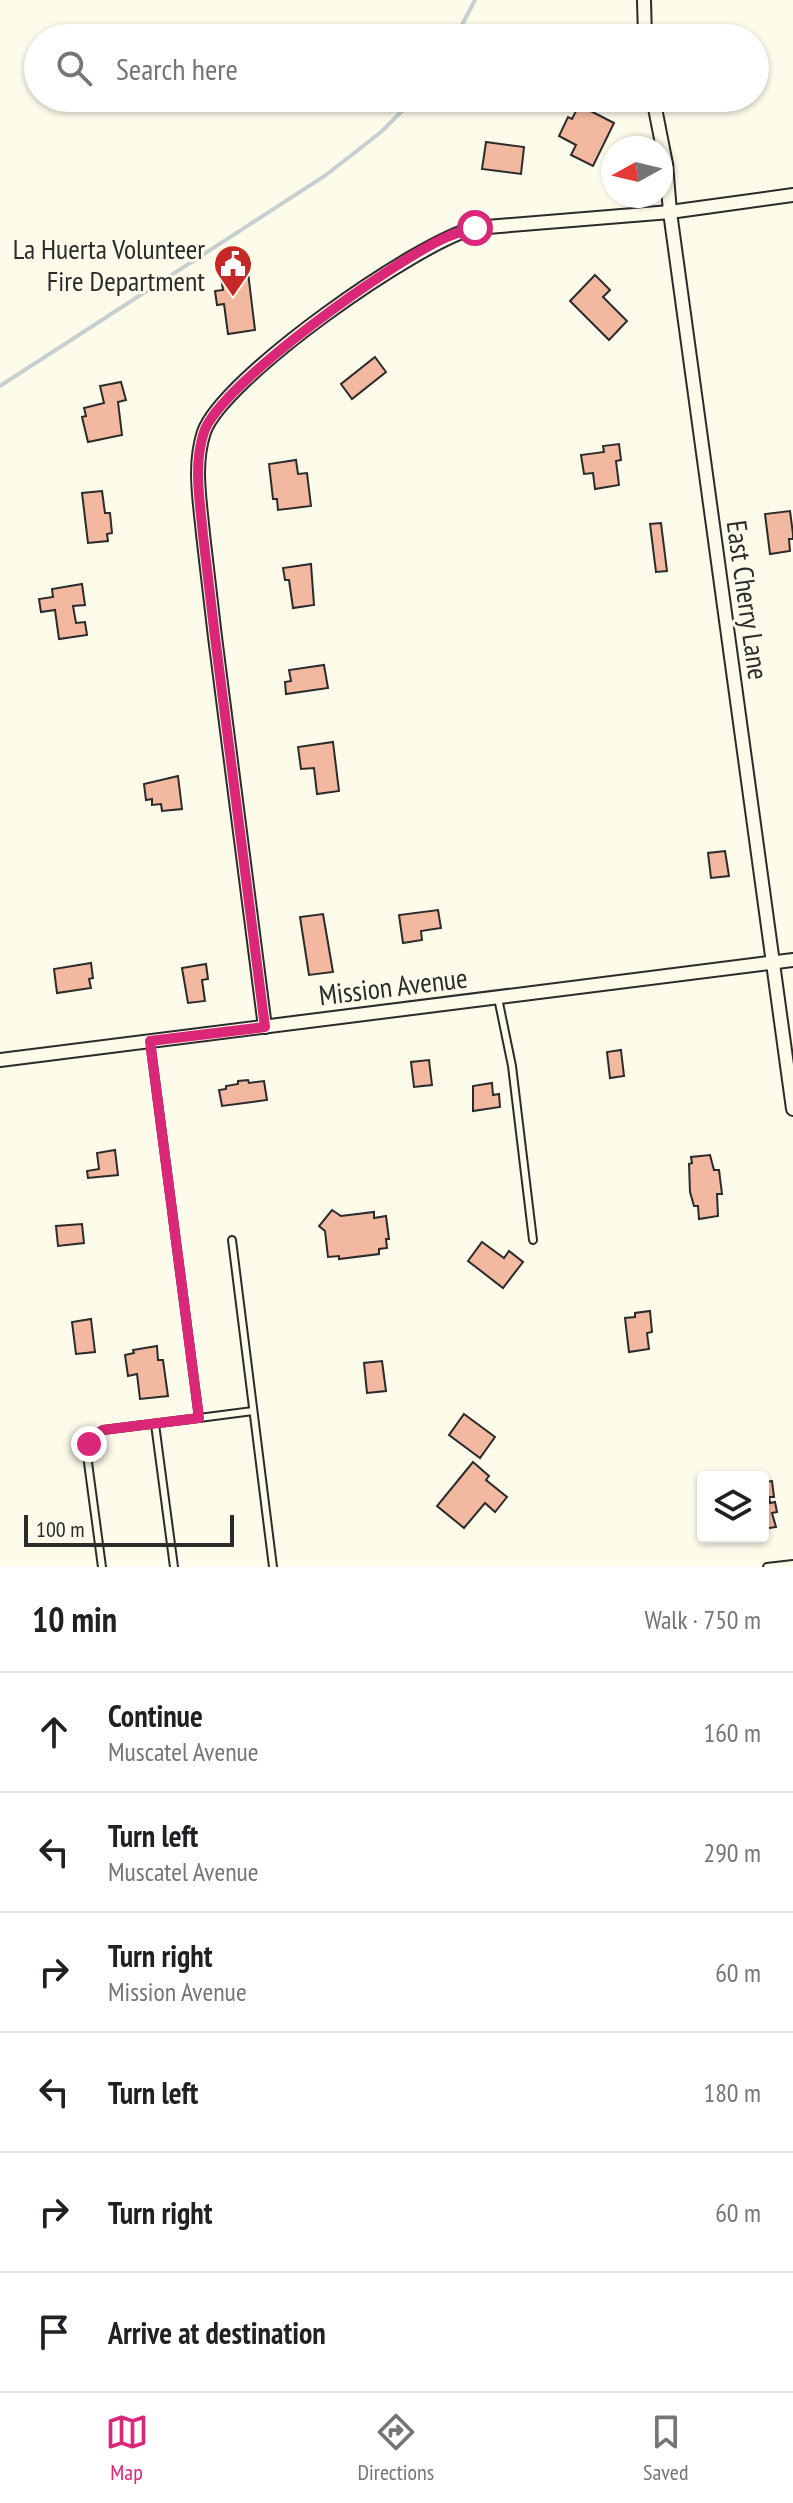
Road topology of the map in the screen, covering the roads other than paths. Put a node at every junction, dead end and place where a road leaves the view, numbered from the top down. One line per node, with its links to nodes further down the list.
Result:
1 (644, 0): 2 (street)
2 (645, 24)
3 (656, 112): 5 (street, East Cherry Lane)
4 (793, 195): 5 (street)
5 (670, 212): 7 (street, East Cherry Lane); 9 (street)
6 (793, 960): 7 (street, Mission Avenue)
7 (773, 962): 8 (street, Mission Avenue); 12 (street, East Cherry Lane)
8 (498, 997): 9 (street, Mission Avenue); 14 (lane)
9 (265, 1027): 10 (street, Mission Avenue)
10 (150, 1041): 11 (street, Mission Avenue); 16 (lane)
11 (0, 1060)
12 (793, 1109)
13 (232, 1240): 15 (lane)
14 (533, 1240)
15 (253, 1411): 16 (lane); 21 (lane)
16 (199, 1418): 17 (lane)
17 (155, 1424): 19 (lane); 20 (lane)
18 (793, 1564): 22 (lane)
19 (102, 1567)
20 (174, 1567)
21 (273, 1567)
22 (767, 1567)

